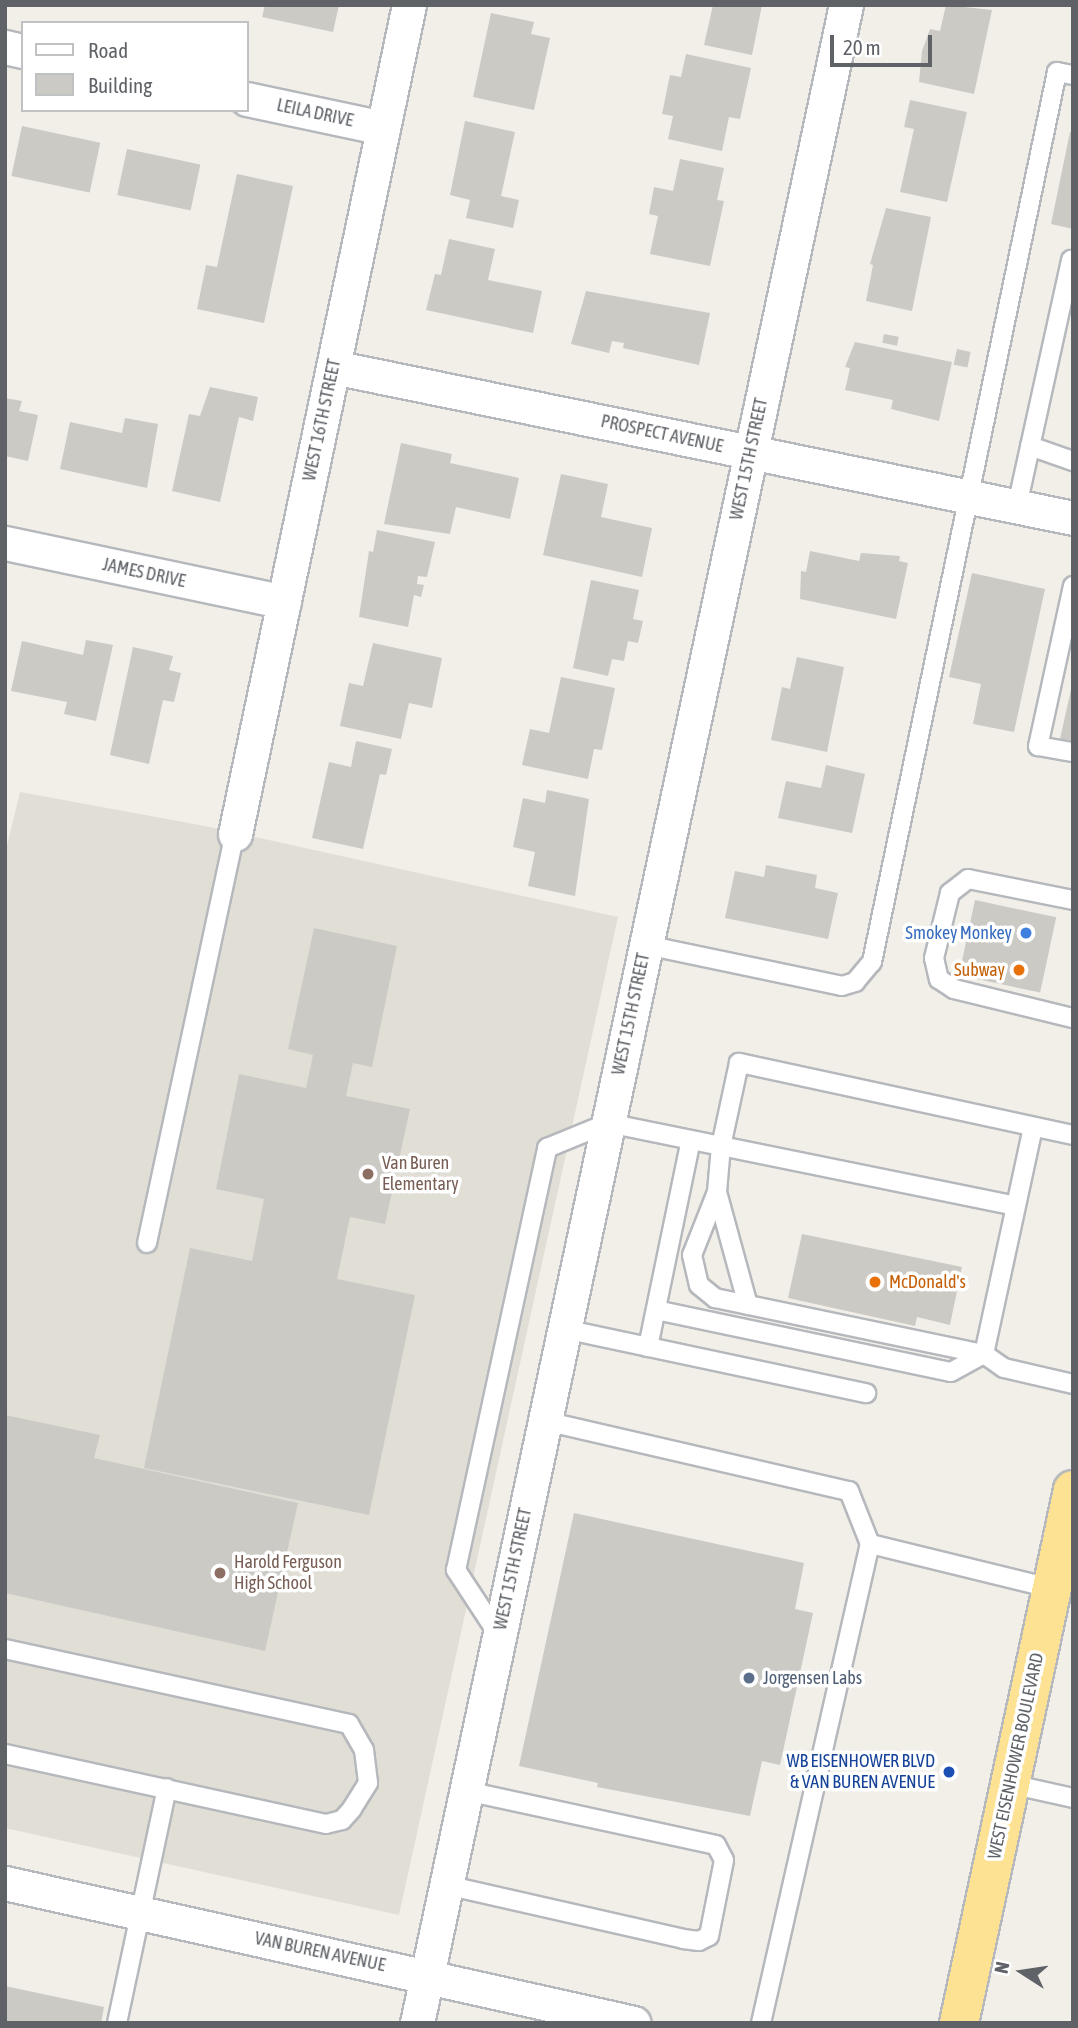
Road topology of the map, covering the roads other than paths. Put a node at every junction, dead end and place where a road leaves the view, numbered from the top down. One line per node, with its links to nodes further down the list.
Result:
1 (409, 5): 5 (street, WEST 16TH STREET)
2 (846, 5): 9 (street, WEST 15TH STREET)
3 (1073, 75): 11 (lane)
4 (248, 99): 5 (street, LEILA DRIVE)
5 (383, 128): 7 (street, WEST 16TH STREET)
6 (1071, 260): 8 (lane)
7 (333, 367): 9 (street, PROSPECT AVENUE); 16 (street, WEST 16TH STREET)
8 (1030, 446): 10 (lane); 12 (lane)
9 (751, 452): 11 (street, PROSPECT AVENUE); 21 (street, WEST 15TH STREET)
10 (1073, 461)
11 (970, 497): 12 (street, PROSPECT AVENUE); 21 (lane)
12 (1017, 506): 13 (street, PROSPECT AVENUE)
13 (1072, 516)
14 (5, 543): 16 (street, JAMES DRIVE)
15 (1073, 586): 17 (lane)
16 (284, 602): 19 (street, WEST 16TH STREET)
17 (1071, 605): 18 (lane)
18 (1073, 752)
19 (235, 834): 30 (lane)
20 (1073, 900): 22 (lane)
21 (646, 945): 23 (street, WEST 15TH STREET)
22 (1073, 1018)
23 (608, 1123): 26 (lane); 33 (street, WEST 15TH STREET); 42 (lane)
24 (1033, 1127): 25 (lane); 27 (lane); 29 (lane)
25 (1073, 1135)
26 (691, 1140): 27 (lane); 32 (lane)
27 (721, 1146): 28 (lane); 29 (lane)
28 (717, 1192): 31 (lane); 31 (lane)
29 (1016, 1206): 35 (lane)
30 (147, 1244)
31 (748, 1305): 35 (lane)
32 (656, 1310): 34 (lane); 35 (lane)
33 (564, 1329): 34 (lane); 38 (street, WEST 15TH STREET)
34 (648, 1347): 37 (lane)
35 (984, 1354): 36 (lane)
36 (1073, 1384)
37 (866, 1393)
38 (545, 1421): 40 (lane); 42 (street, WEST 15TH STREET)
39 (1071, 1508): 41 (highway, WEST EISENHOWER BOULEVARD)
40 (870, 1544): 41 (lane); 56 (lane)
41 (1051, 1588): 45 (highway, WEST EISENHOWER BOULEVARD)
42 (499, 1635): 47 (street, WEST 15TH STREET)
43 (5, 1649): 46 (lane)
44 (5, 1754): 46 (lane)
45 (1010, 1784): 48 (lane); 57 (highway, WEST EISENHOWER BOULEVARD)
46 (167, 1788): 51 (lane)
47 (466, 1791): 50 (street, WEST 15TH STREET); 50 (lane)
48 (1073, 1798)
49 (5, 1883): 51 (street, VAN BUREN AVENUE)
50 (446, 1885): 52 (street, WEST 15TH STREET)
51 (139, 1912): 52 (street, VAN BUREN AVENUE); 53 (lane)
52 (427, 1975): 54 (street, WEST 15TH STREET); 55 (street, VAN BUREN AVENUE)
53 (117, 2023)
54 (417, 2023)
55 (634, 2023)
56 (761, 2023)
57 (959, 2023)

